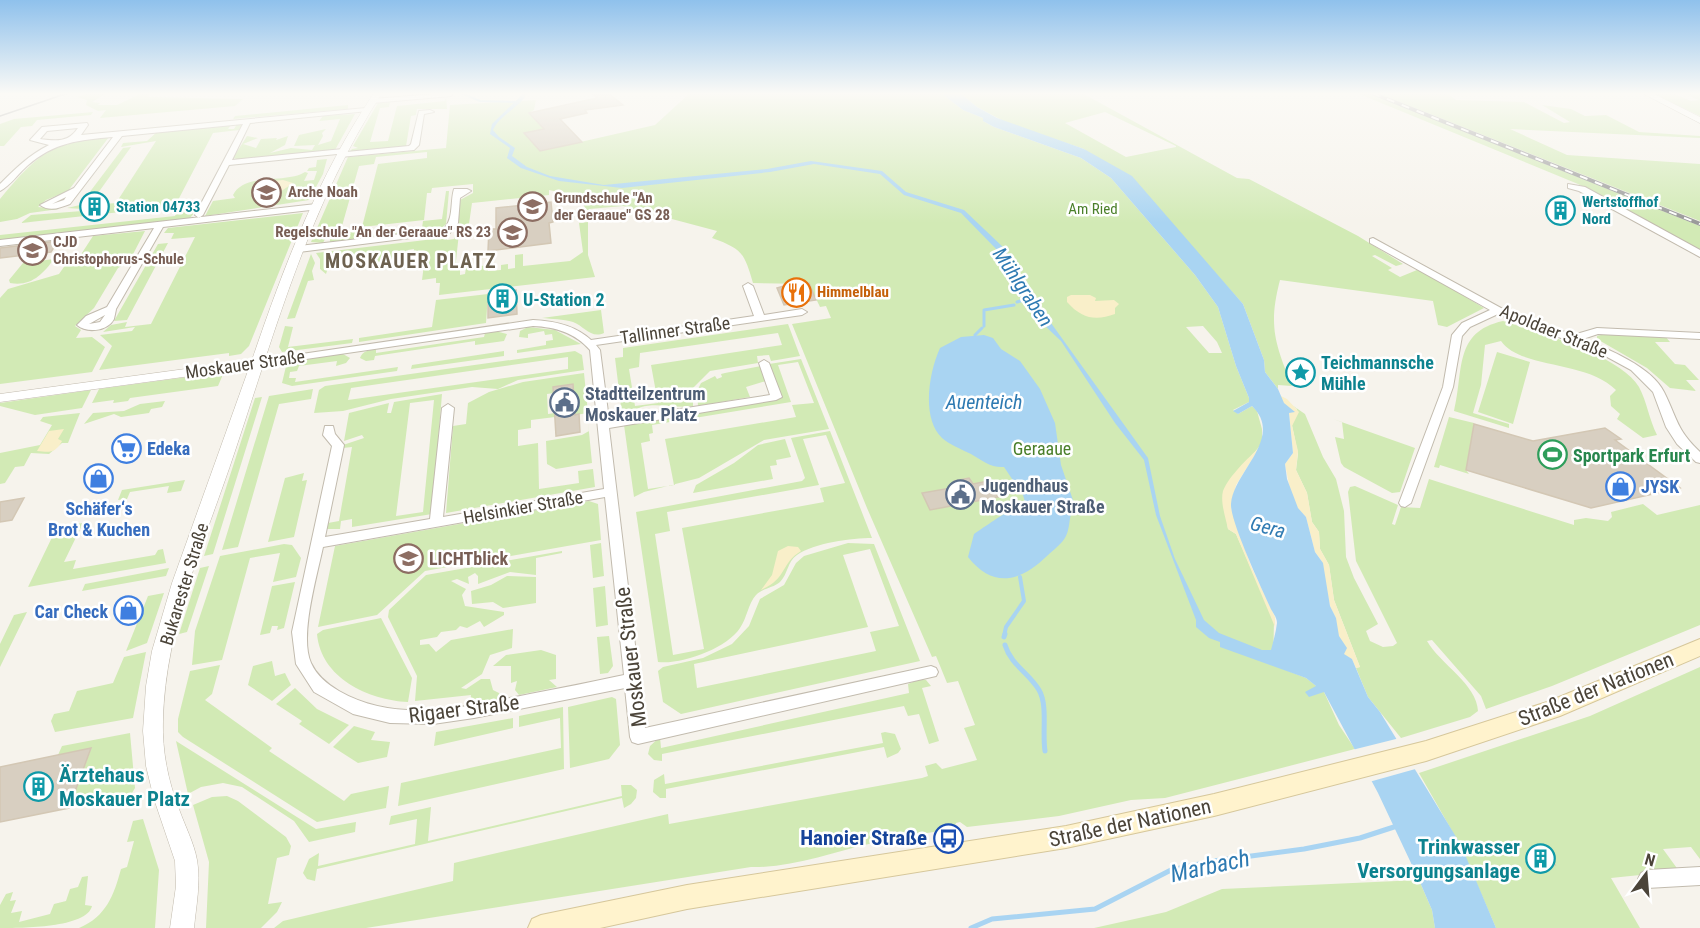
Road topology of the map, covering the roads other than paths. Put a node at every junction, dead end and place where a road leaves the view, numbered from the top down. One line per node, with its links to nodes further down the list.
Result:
1 (38, 136): 8 (street)
2 (90, 136): 7 (street)
3 (117, 136): 13 (street)
4 (240, 136): 10 (street)
5 (351, 136): 9 (street, Bukarester Straße)
6 (417, 136): 9 (street)
7 (75, 138): 8 (street)
8 (55, 143): 12 (street)
9 (342, 153): 10 (street); 15 (street, Bukarester Straße)
10 (225, 163): 16 (street)
11 (1571, 186): 21 (street)
12 (0, 189)
13 (75, 190)
14 (455, 198): 20 (street)
15 (316, 207): 17 (street); 20 (street, Bukarester Straße)
16 (199, 215)
17 (160, 225): 19 (street); 23 (street)
18 (1373, 241): 24 (street, Apoldaer Straße)
19 (0, 243)
20 (298, 249): 30 (street, Bukarester Straße)
21 (1700, 254)
22 (748, 286): 26 (street)
23 (111, 309)
24 (1498, 310): 28 (street, Apoldaer Straße); 38 (street)
25 (802, 312): 26 (street, Tallinner Straße)
26 (760, 318): 29 (street, Tallinner Straße)
27 (1700, 336): 28 (street)
28 (1575, 338): 36 (street, Apoldaer Straße)
29 (589, 343): 30 (street, Moskauer Straße); 34 (street, Moskauer Straße)
30 (258, 363): 32 (street, Moskauer Straße); 46 (street, Bukarester Straße)
31 (764, 363): 34 (street)
32 (0, 398)
33 (447, 408): 39 (street, Helsinkier Straße)
34 (603, 425): 37 (street, Moskauer Straße)
35 (329, 429): 40 (street, Rigaer Straße)
36 (1700, 459)
37 (611, 492): 39 (street, Helsinkier Straße); 43 (street, Moskauer Straße)
38 (1405, 503)
39 (436, 523): 40 (street, Helsinkier Straße)
40 (319, 543): 43 (street, Rigaer Straße)
41 (1700, 647): 47 (main road, Straße der Nationen)
42 (931, 672): 43 (street, Moskauer Straße)
43 (633, 680)
44 (1700, 876): 45 (street)
45 (1647, 879)
46 (182, 928)
47 (541, 928)

